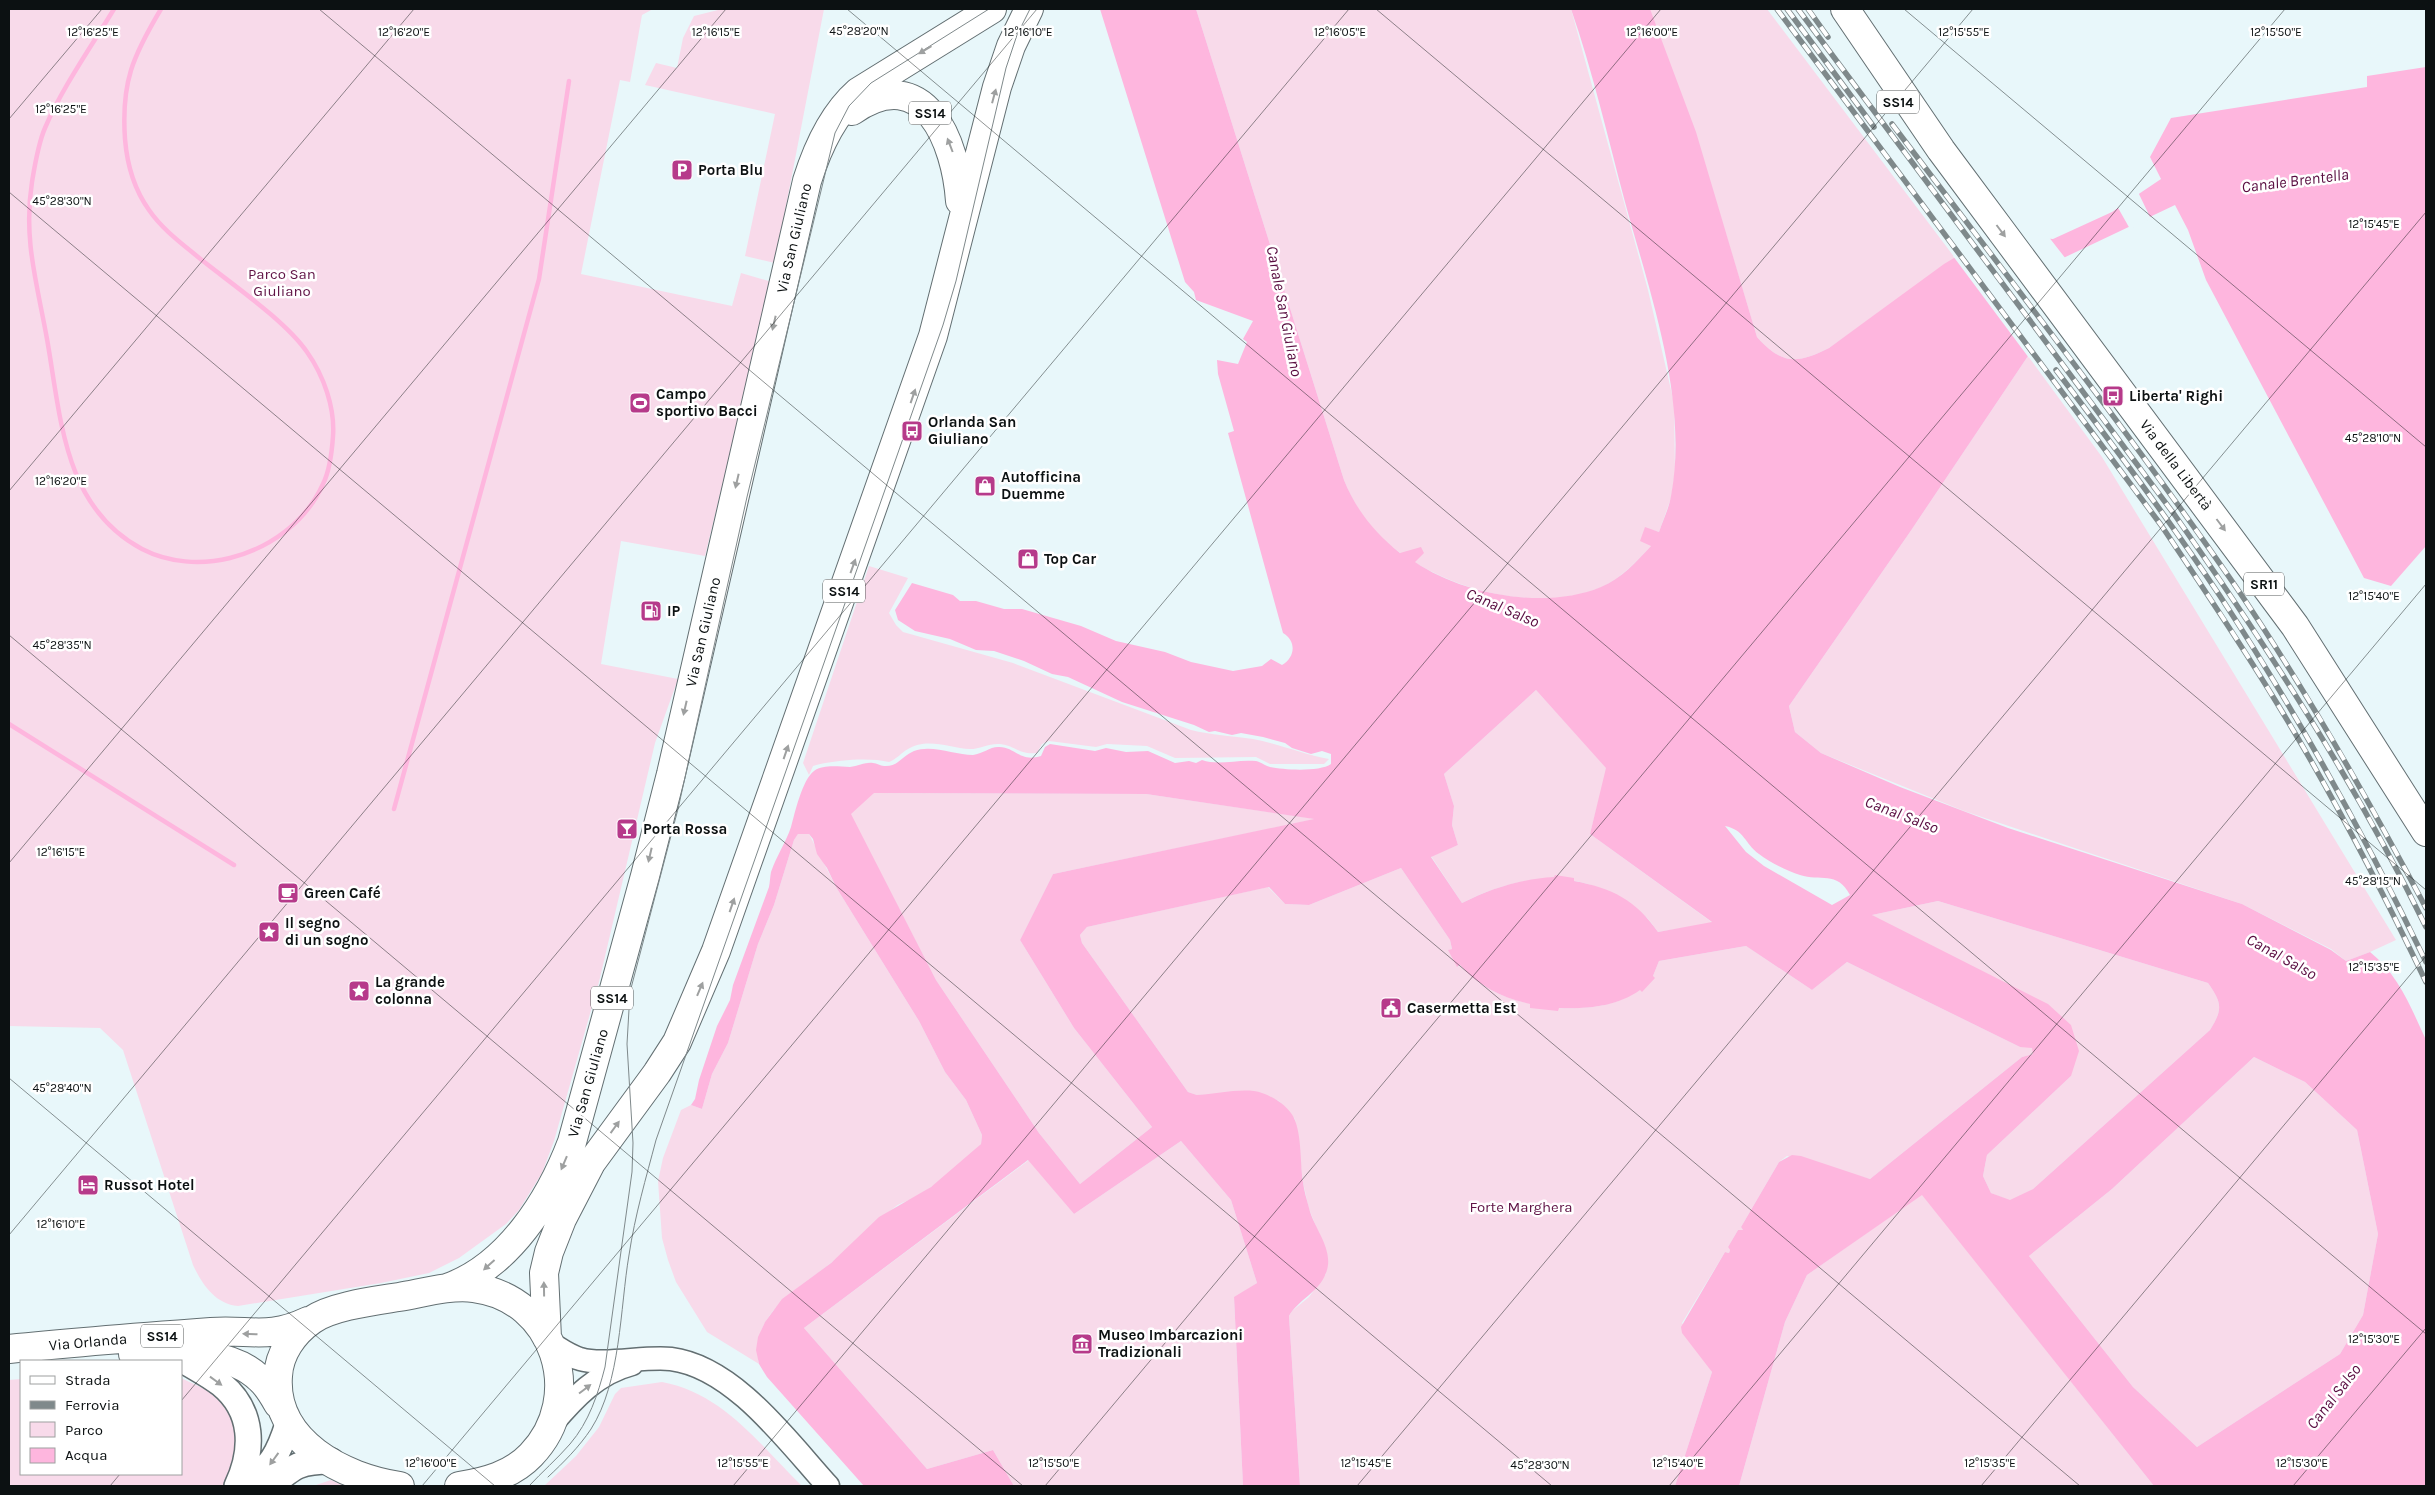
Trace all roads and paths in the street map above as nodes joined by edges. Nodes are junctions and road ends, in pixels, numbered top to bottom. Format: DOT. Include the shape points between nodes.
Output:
graph roads {
  1 [pos="992,9"];
  2 [pos="1029,9"];
  3 [pos="1828,9"];
  4 [pos="1845,9"];
  5 [pos="1866,9"];
  6 [pos="826,136"];
  7 [pos="1979,186"];
  8 [pos="960,228"];
  9 [pos="2094,340"];
  10 [pos="2426,800"];
  11 [pos="2426,832"];
  12 [pos="447,1288"];
  13 [pos="314,1318"];
  14 [pos="549,1340"];
  15 [pos="9,1349"];
  16 [pos="175,1355"];
  17 [pos="653,1359"];
  18 [pos="50,1360"];
  19 [pos="283,1414"];
  20 [pos="552,1424"];
  21 [pos="530,1456"];
  22 [pos="331,1461"];
  23 [pos="237,1486"];
  24 [pos="248,1486"];
  25 [pos="270,1486"];
  26 [pos="400,1486"];
  27 [pos="459,1486"];
  28 [pos="513,1486"];
  29 [pos="828,1486"];
  1 -- 6 [label="main road, Via San Giuliano / SS14, one-way" via="858,92 841,110"];
  8 -- 2 [label="main road, Via San Giuliano / SS14, one-way" via="1002,70"];
  3 -- 7 [label="main road, SS14" via="1896,99"];
  4 -- 7 [label="main road, Via della Libertà / SR11" via="1909,106"];
  5 -- 7 [label="main road, Via della Libertà / SR11"];
  8 -- 6 [label="main road, SS14, one-way" via="959,188 952,152 939,124 918,104 893,96 873,99 850,113"];
  6 -- 12 [label="main road, Via San Giuliano / SS14, one-way" via="807,181 670,774 572,1142 556,1180 511,1243 481,1272"];
  7 -- 9 [label="main road, Via della Libertà / SR11"];
  14 -- 8 [label="main road, Via San Giuliano / SS14, one-way" via="543,1286 548,1252 591,1163 677,1042 716,951 918,381 936,327"];
  9 -- 10 [label="main road, Via della Libertà / SR11" via="2318,629"];
  9 -- 11 [label="main road, Via della Libertà / SR11, one-way" via="2295,626"];
  12 -- 13 [label="main road, SS14" via="342,1308"];
  12 -- 14 [label="main road" via="473,1288 498,1294 523,1309"];
  13 -- 15 [label="main road, Via Orlanda / SS14, one-way" via="293,1328 271,1333 208,1332"];
  13 -- 19 [label="main road, SS14" via="300,1328 278,1368"];
  14 -- 17 [label="street" via="573,1357 587,1361"];
  14 -- 20 [label="main road" via="558,1365 560,1386"];
  16 -- 18 [label="main road, Via Orlanda / SS14" via="121,1354"];
  16 -- 19 [label="main road, Via Orlanda / SS14" via="202,1355 238,1365 260,1378"];
  16 -- 23 [label="main road, one-way" via="222,1385 239,1403 246,1418 249,1446"];
  20 -- 17 [label="street, one-way" via="586,1387 620,1368"];
  17 -- 29 [label="street" via="688,1363 721,1377 754,1406"];
  19 -- 22 [label="main road, SS14" via="299,1438"];
  19 -- 24 [label="main road, one-way" via="279,1452"];
  20 -- 21 [label="main road"];
  21 -- 27 [label="main road" via="503,1474"];
  21 -- 28 [label="street"];
  22 -- 25 [label="main road" via="303,1463"];
  22 -- 26 [label="main road, SS14" via="371,1480"];
}
